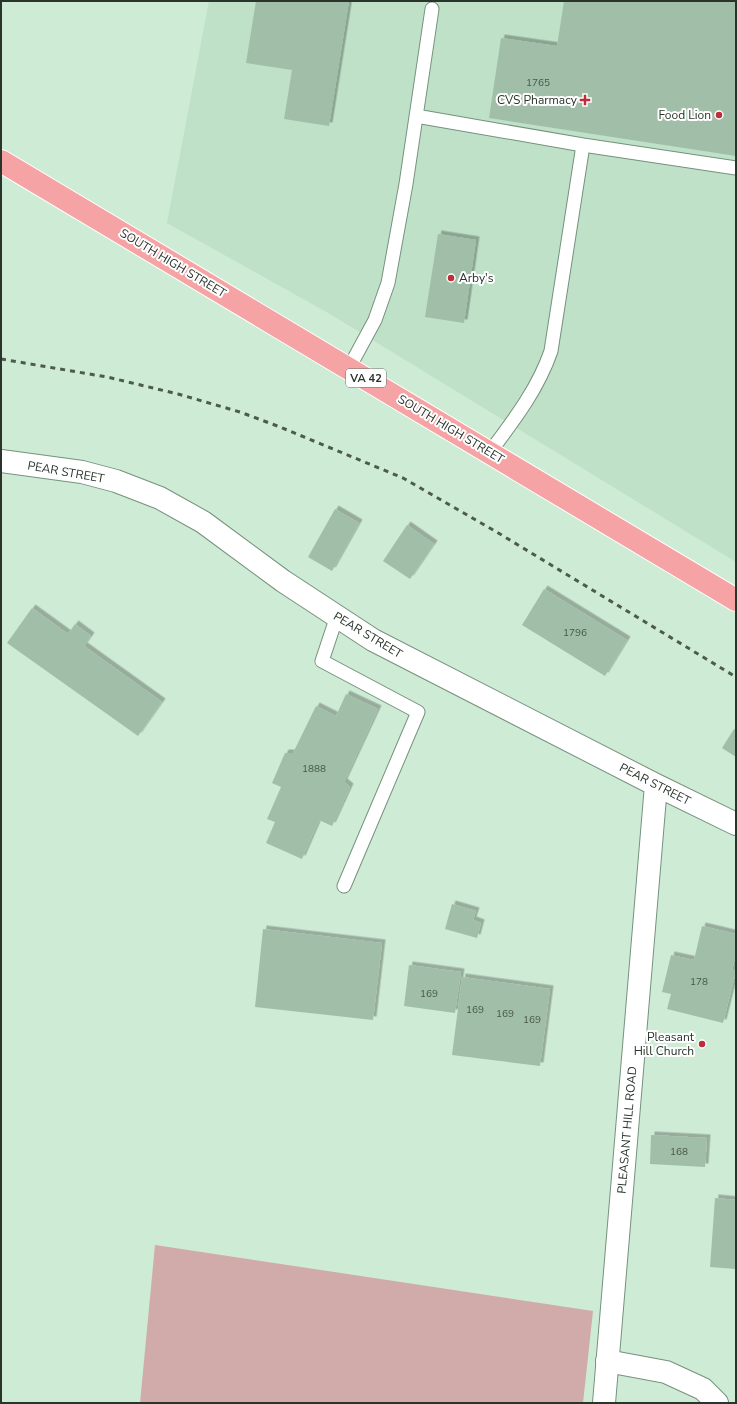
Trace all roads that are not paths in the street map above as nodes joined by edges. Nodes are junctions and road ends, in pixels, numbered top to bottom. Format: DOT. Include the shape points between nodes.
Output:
graph roads {
  1 [pos="432,9"];
  2 [pos="416,116"];
  3 [pos="583,145"];
  4 [pos="1,160"];
  5 [pos="736,168"];
  6 [pos="349,368"];
  7 [pos="490,452"];
  8 [pos="1,461"];
  9 [pos="734,594"];
  10 [pos="337,616"];
  11 [pos="656,785"];
  12 [pos="736,824"];
  13 [pos="344,886"];
  14 [pos="607,1361"];
  15 [pos="604,1403"];
  16 [pos="717,1403"];
  1 -- 2 [label="lane"];
  2 -- 3 [label="lane"];
  2 -- 6 [label="lane" via="388,283 375,320"];
  3 -- 5 [label="lane"];
  3 -- 7 [label="lane" via="551,351 538,383"];
  4 -- 6 [label="main road, SOUTH HIGH STREET / VA 42"];
  6 -- 7 [label="main road, SOUTH HIGH STREET / VA 42"];
  7 -- 9 [label="main road, SOUTH HIGH STREET / VA 42"];
  8 -- 10 [label="street, PEAR STREET" via="82,472 116,481 160,498 204,522 283,581"];
  10 -- 11 [label="street, PEAR STREET" via="373,640"];
  10 -- 13 [label="lane" via="322,661 418,712"];
  11 -- 12 [label="street, PEAR STREET"];
  11 -- 14 [label="street, PLEASANT HILL ROAD"];
  14 -- 15 [label="street, PLEASANT HILL ROAD"];
  14 -- 16 [label="street" via="666,1372 703,1389"];
}
